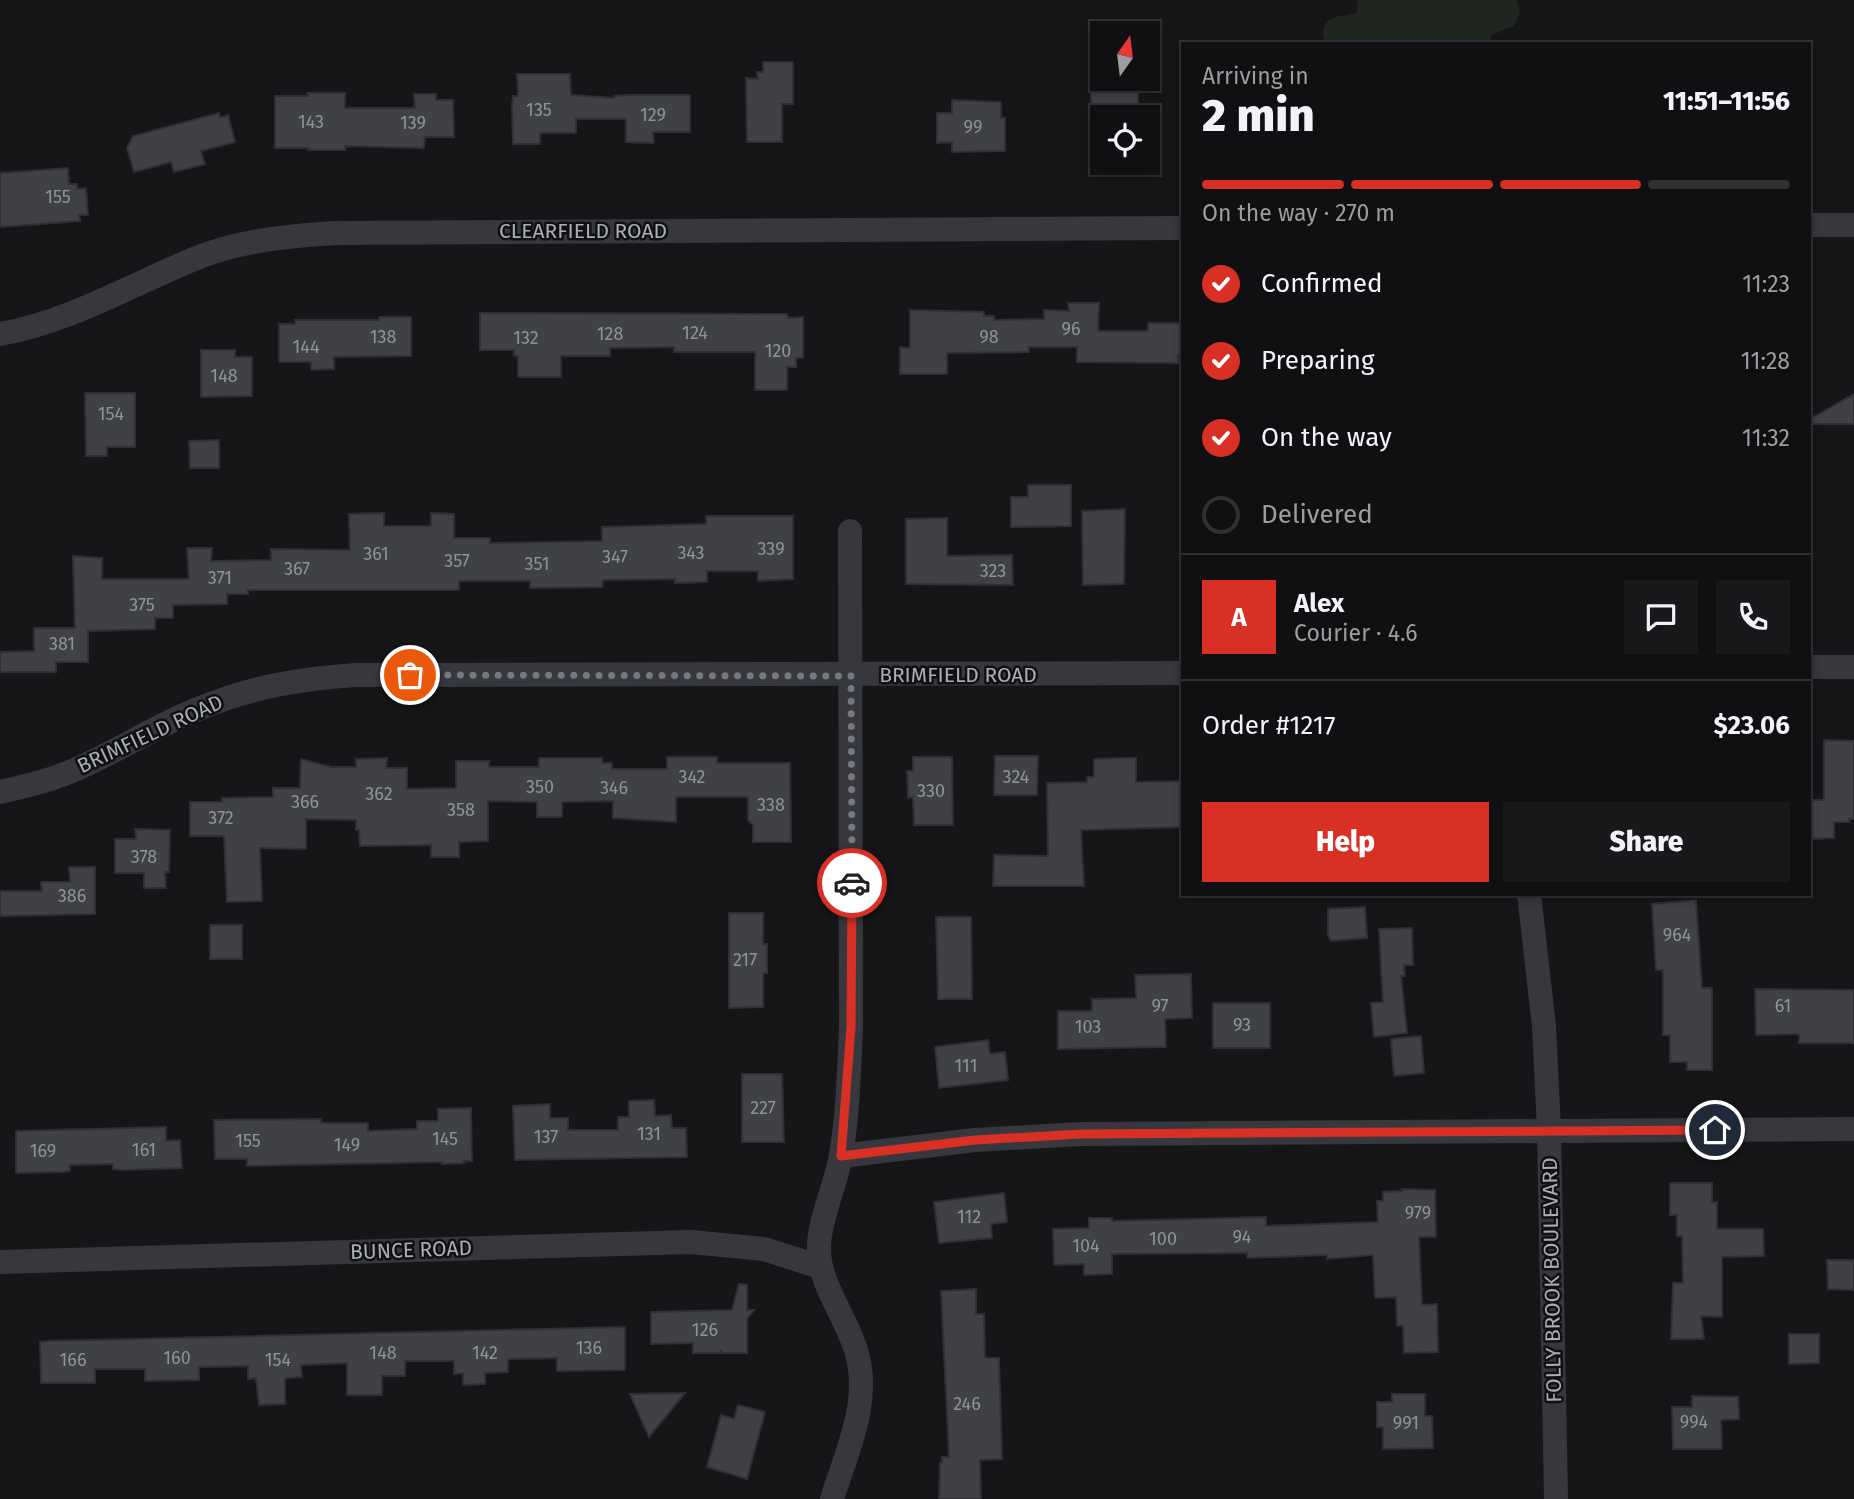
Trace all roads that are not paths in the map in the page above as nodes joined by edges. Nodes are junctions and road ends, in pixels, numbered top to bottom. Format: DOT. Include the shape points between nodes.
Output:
graph roads {
  1 [pos="1811,225"];
  2 [pos="1854,225"];
  3 [pos="1181,228"];
  4 [pos="0,334"];
  5 [pos="850,531"];
  6 [pos="1811,667"];
  7 [pos="1854,667"];
  8 [pos="1181,673"];
  9 [pos="851,676"];
  10 [pos="0,792"];
  11 [pos="1530,896"];
  12 [pos="1854,1129"];
  13 [pos="1549,1130"];
  14 [pos="841,1156"];
  15 [pos="0,1262"];
  16 [pos="820,1267"];
  17 [pos="832,1499"];
  18 [pos="1556,1499"];
  1 -- 2 [label="street"];
  3 -- 4 [label="street, CLEARFIELD ROAD" via="303,235 223,249 59,318"];
  5 -- 9 [label="street"];
  6 -- 7 [label="street"];
  8 -- 9 [label="street, BRIMFIELD ROAD"];
  9 -- 10 [label="street, BRIMFIELD ROAD" via="312,678 274,684 196,709 68,773"];
  9 -- 14 [label="street" via="851,1027"];
  11 -- 13 [label="street, FOLLY BROOK BOULEVARD"];
  12 -- 13 [label="street"];
  13 -- 14 [label="street" via="1047,1135"];
  13 -- 18 [label="street, FOLLY BROOK BOULEVARD"];
  14 -- 16 [label="street" via="819,1242"];
  15 -- 16 [label="street, BUNCE ROAD" via="691,1242 764,1250"];
  16 -- 17 [label="street" via="858,1355 861,1382 852,1441"];
}
